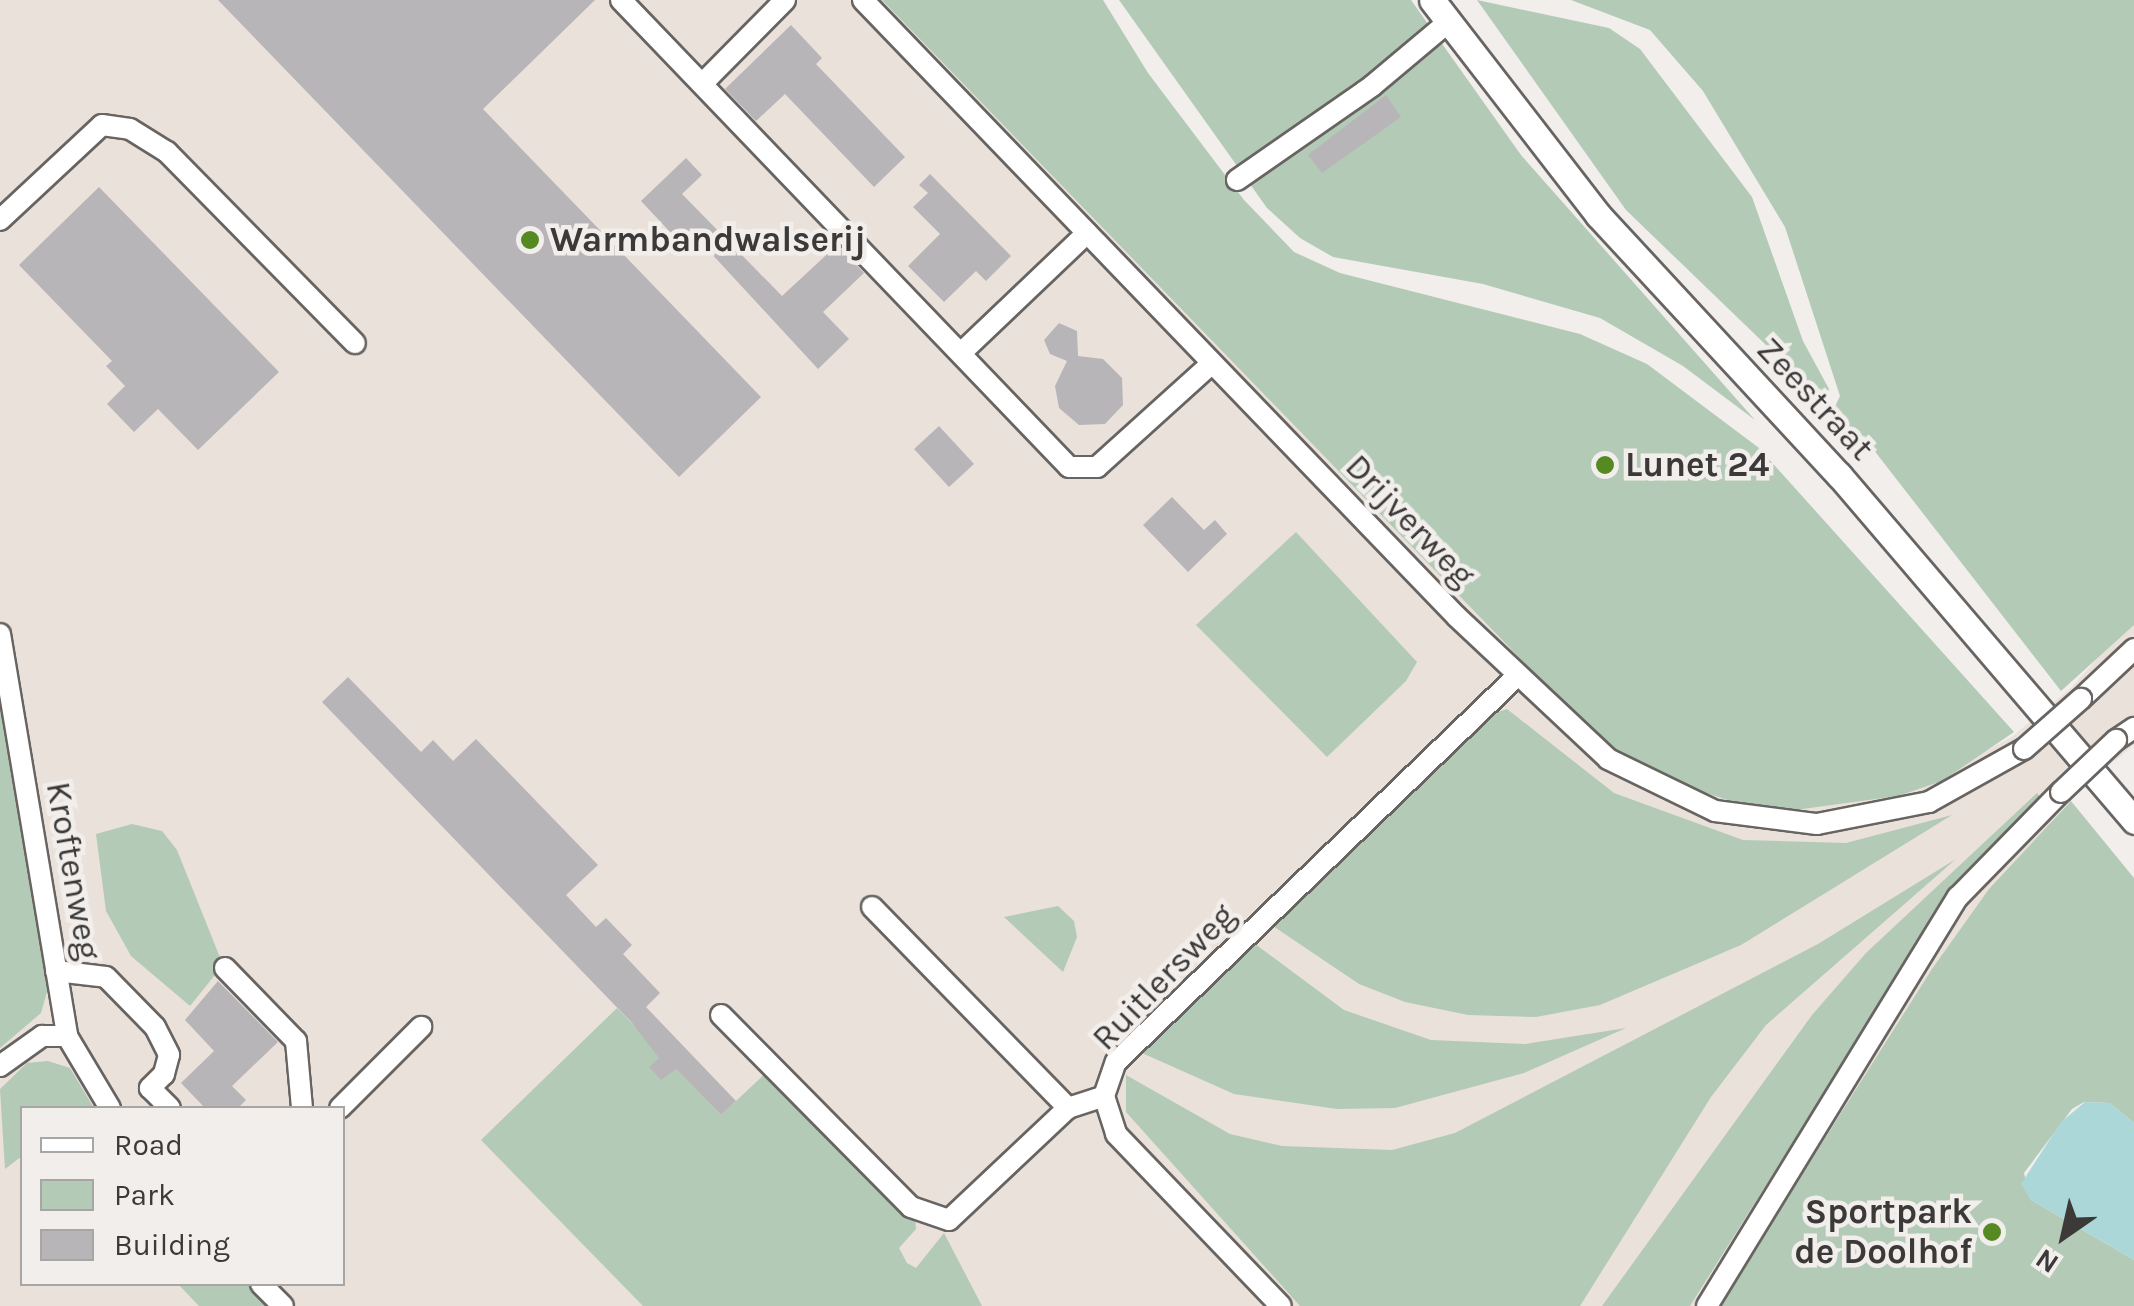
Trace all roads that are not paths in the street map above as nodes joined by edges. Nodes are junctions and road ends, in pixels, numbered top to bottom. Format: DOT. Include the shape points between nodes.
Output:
graph roads {
  1 [pos="621,0"];
  2 [pos="786,0"];
  3 [pos="863,0"];
  4 [pos="1432,0"];
  5 [pos="1447,22"];
  6 [pos="702,84"];
  7 [pos="1237,180"];
  8 [pos="0,220"];
  9 [pos="1087,233"];
  10 [pos="356,343"];
  11 [pos="962,353"];
  12 [pos="1212,364"];
  13 [pos="0,634"];
  14 [pos="2134,649"];
  15 [pos="1518,676"];
  16 [pos="2134,728"];
  17 [pos="2134,820"];
  18 [pos="872,907"];
  19 [pos="225,968"];
  20 [pos="56,971"];
  21 [pos="721,1014"];
  22 [pos="422,1028"];
  23 [pos="68,1036"];
  24 [pos="0,1066"];
  25 [pos="1104,1096"];
  26 [pos="109,1106"];
  27 [pos="168,1106"];
  28 [pos="302,1106"];
  29 [pos="342,1106"];
  30 [pos="1068,1108"];
  31 [pos="263,1286"];
  32 [pos="283,1306"];
  33 [pos="1281,1306"];
  34 [pos="1707,1306"];
  1 -- 6 [label="street"];
  2 -- 6 [label="street"];
  3 -- 9 [label="street, Drijverweg"];
  4 -- 5 [label="main road, Zeestraat"];
  5 -- 7 [label="street" via="1372,86"];
  5 -- 17 [label="main road, Zeestraat" via="1598,215 1839,476"];
  6 -- 11 [label="street"];
  8 -- 10 [label="street" via="102,125 130,130 168,152"];
  9 -- 11 [label="street"];
  9 -- 12 [label="street, Drijverweg"];
  11 -- 12 [label="street" via="1069,467 1096,467"];
  12 -- 15 [label="street, Drijverweg"];
  13 -- 20 [label="street, Kroftenweg"];
  14 -- 15 [label="street, Drijverweg, bridge" via="2024,749 1976,780 1897,812 1817,824 1751,818 1684,800 1635,776 1586,742"];
  15 -- 25 [label="street, Ruitlersweg" via="1116,1062"];
  16 -- 34 [label="street, bridge" via="1958,897"];
  18 -- 30 [label="street"];
  19 -- 28 [label="street" via="296,1041"];
  20 -- 23 [label="street, Kroftenweg"];
  20 -- 27 [label="street" via="106,977 155,1027 168,1055 164,1074 150,1088"];
  21 -- 30 [label="street, Ruitlersweg" via="929,1218 963,1212"];
  22 -- 29 [label="street"];
  23 -- 24 [label="street" via="42,1036"];
  23 -- 26 [label="street, Kroftenweg"];
  25 -- 30 [label="street, Ruitlersweg"];
  25 -- 33 [label="street" via="1116,1134"];
  31 -- 32 [label="street"];
}
